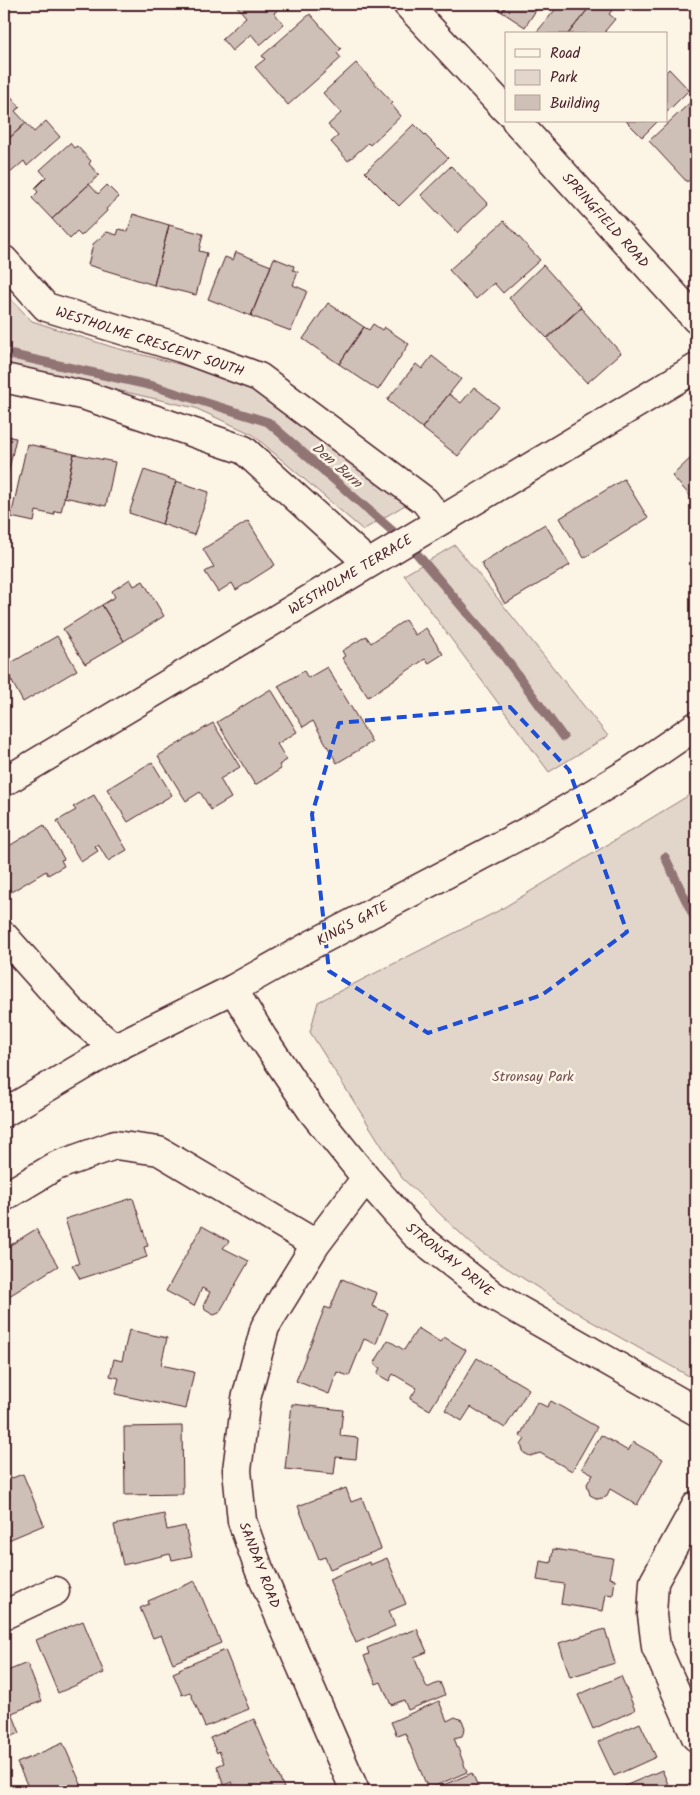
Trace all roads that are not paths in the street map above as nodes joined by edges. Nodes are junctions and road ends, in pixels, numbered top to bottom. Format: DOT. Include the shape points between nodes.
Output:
graph roads {
  1 [pos="407,4"];
  2 [pos="505,109"];
  3 [pos="517,122"];
  4 [pos="4,260"];
  5 [pos="696,319"];
  6 [pos="696,368"];
  7 [pos="4,378"];
  8 [pos="435,524"];
  9 [pos="374,560"];
  10 [pos="696,726"];
  11 [pos="4,782"];
  12 [pos="4,936"];
  13 [pos="233,989"];
  14 [pos="114,1048"];
  15 [pos="4,1113"];
  16 [pos="366,1178"];
  17 [pos="4,1197"];
  18 [pos="316,1244"];
  19 [pos="696,1411"];
  20 [pos="696,1506"];
  21 [pos="55,1591"];
  22 [pos="4,1615"];
  23 [pos="696,1738"];
  24 [pos="355,1791"];
  1 -- 2 [label="street"];
  3 -- 5 [label="street, SPRINGFIELD ROAD"];
  4 -- 8 [label="street, WESTHOLME CRESCENT SOUTH" via="46,307 181,348 259,377 425,501"];
  6 -- 8 [label="street, WESTHOLME TERRACE"];
  7 -- 9 [label="street" via="86,396 244,450"];
  8 -- 9 [label="street, WESTHOLME TERRACE"];
  9 -- 11 [label="street, WESTHOLME TERRACE"];
  10 -- 13 [label="street, KING'S GATE" via="629,772 545,822"];
  12 -- 14 [label="street" via="70,1010"];
  13 -- 14 [label="street, KING'S GATE"];
  13 -- 16 [label="street, STRONSAY DRIVE" via="312,1111"];
  14 -- 15 [label="street, KING'S GATE"];
  16 -- 18 [label="street, SANDAY ROAD"];
  16 -- 19 [label="street, STRONSAY DRIVE" via="415,1234 494,1296"];
  17 -- 18 [label="street" via="56,1166 115,1145 159,1151"];
  18 -- 24 [label="street, SANDAY ROAD" via="265,1327 246,1398 238,1470 242,1521"];
  20 -- 23 [label="street" via="654,1582 652,1615 656,1647"];
  21 -- 22 [label="street"];
}
